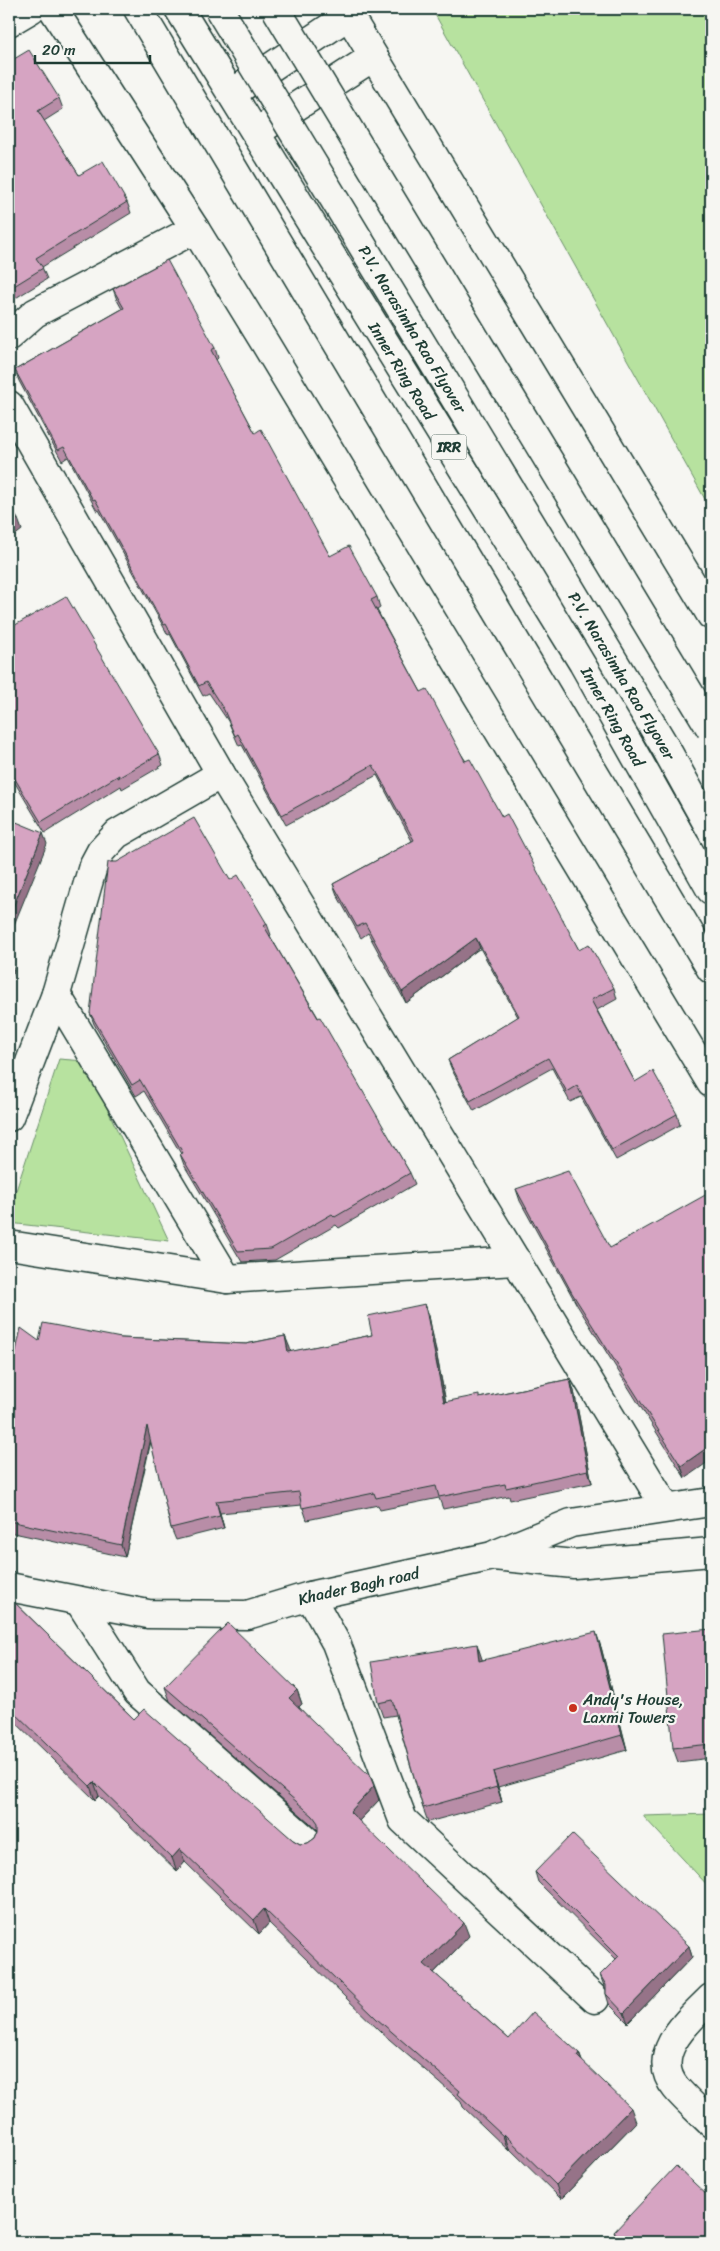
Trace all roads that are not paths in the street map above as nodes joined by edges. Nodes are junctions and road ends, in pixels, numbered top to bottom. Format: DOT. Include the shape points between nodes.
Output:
graph roads {
  1 [pos="31,9"];
  2 [pos="52,9"];
  3 [pos="138,9"];
  4 [pos="179,9"];
  5 [pos="219,9"];
  6 [pos="276,9"];
  7 [pos="347,12"];
  8 [pos="9,22"];
  9 [pos="373,57"];
  10 [pos="231,94"];
  11 [pos="255,133"];
  12 [pos="194,229"];
  13 [pos="9,336"];
  14 [pos="9,405"];
  15 [pos="711,615"];
  16 [pos="711,729"];
  17 [pos="221,774"];
  18 [pos="711,830"];
  19 [pos="711,890"];
  20 [pos="711,969"];
  21 [pos="56,994"];
  22 [pos="711,1082"];
  23 [pos="9,1117"];
  24 [pos="9,1244"];
  25 [pos="517,1261"];
  26 [pos="228,1280"];
  27 [pos="711,1502"];
  28 [pos="666,1508"];
  29 [pos="711,1552"];
  30 [pos="492,1556"];
  31 [pos="9,1587"];
  32 [pos="310,1596"];
  33 [pos="79,1601"];
  34 [pos="308,1842"];
  35 [pos="711,1998"];
  36 [pos="595,1999"];
  37 [pos="711,2123"];
  1 -- 8 [label="main road"];
  2 -- 12 [label="main road"];
  3 -- 20 [label="main road"];
  4 -- 10 [label="main road, Inner Ring Road / IRR"];
  5 -- 18 [label="main road, P.V. Narasimha Rao Flyover, bridge" via="664,745"];
  6 -- 16 [label="main road, bridge"];
  7 -- 9 [label="main road"];
  7 -- 10 [label="main road"];
  9 -- 11 [label="main road"];
  9 -- 15 [label="main road"];
  10 -- 11 [label="main road, Inner Ring Road / IRR"];
  11 -- 19 [label="main road, Inner Ring Road / IRR" via="583,663"];
  12 -- 13 [label="main road" via="35,313"];
  12 -- 22 [label="main road"];
  14 -- 17 [label="main road"];
  17 -- 21 [label="main road" via="117,834 101,851 93,866"];
  17 -- 25 [label="main road"];
  21 -- 23 [label="main road"];
  21 -- 26 [label="main road"];
  24 -- 26 [label="main road"];
  25 -- 26 [label="main road"];
  25 -- 28 [label="main road"];
  27 -- 28 [label="main road"];
  28 -- 30 [label="main road" via="571,1523"];
  29 -- 30 [label="main road, Khader Bagh road" via="574,1564"];
  30 -- 32 [label="main road, Khader Bagh road"];
  31 -- 33 [label="main road, Khader Bagh road"];
  32 -- 33 [label="main road, Khader Bagh road" via="247,1615 148,1614"];
  32 -- 36 [label="main road" via="336,1643 403,1820"];
  33 -- 34 [label="main road" via="137,1692"];
  35 -- 37 [label="main road" via="680,2028 670,2045 667,2062 675,2087"];
}
